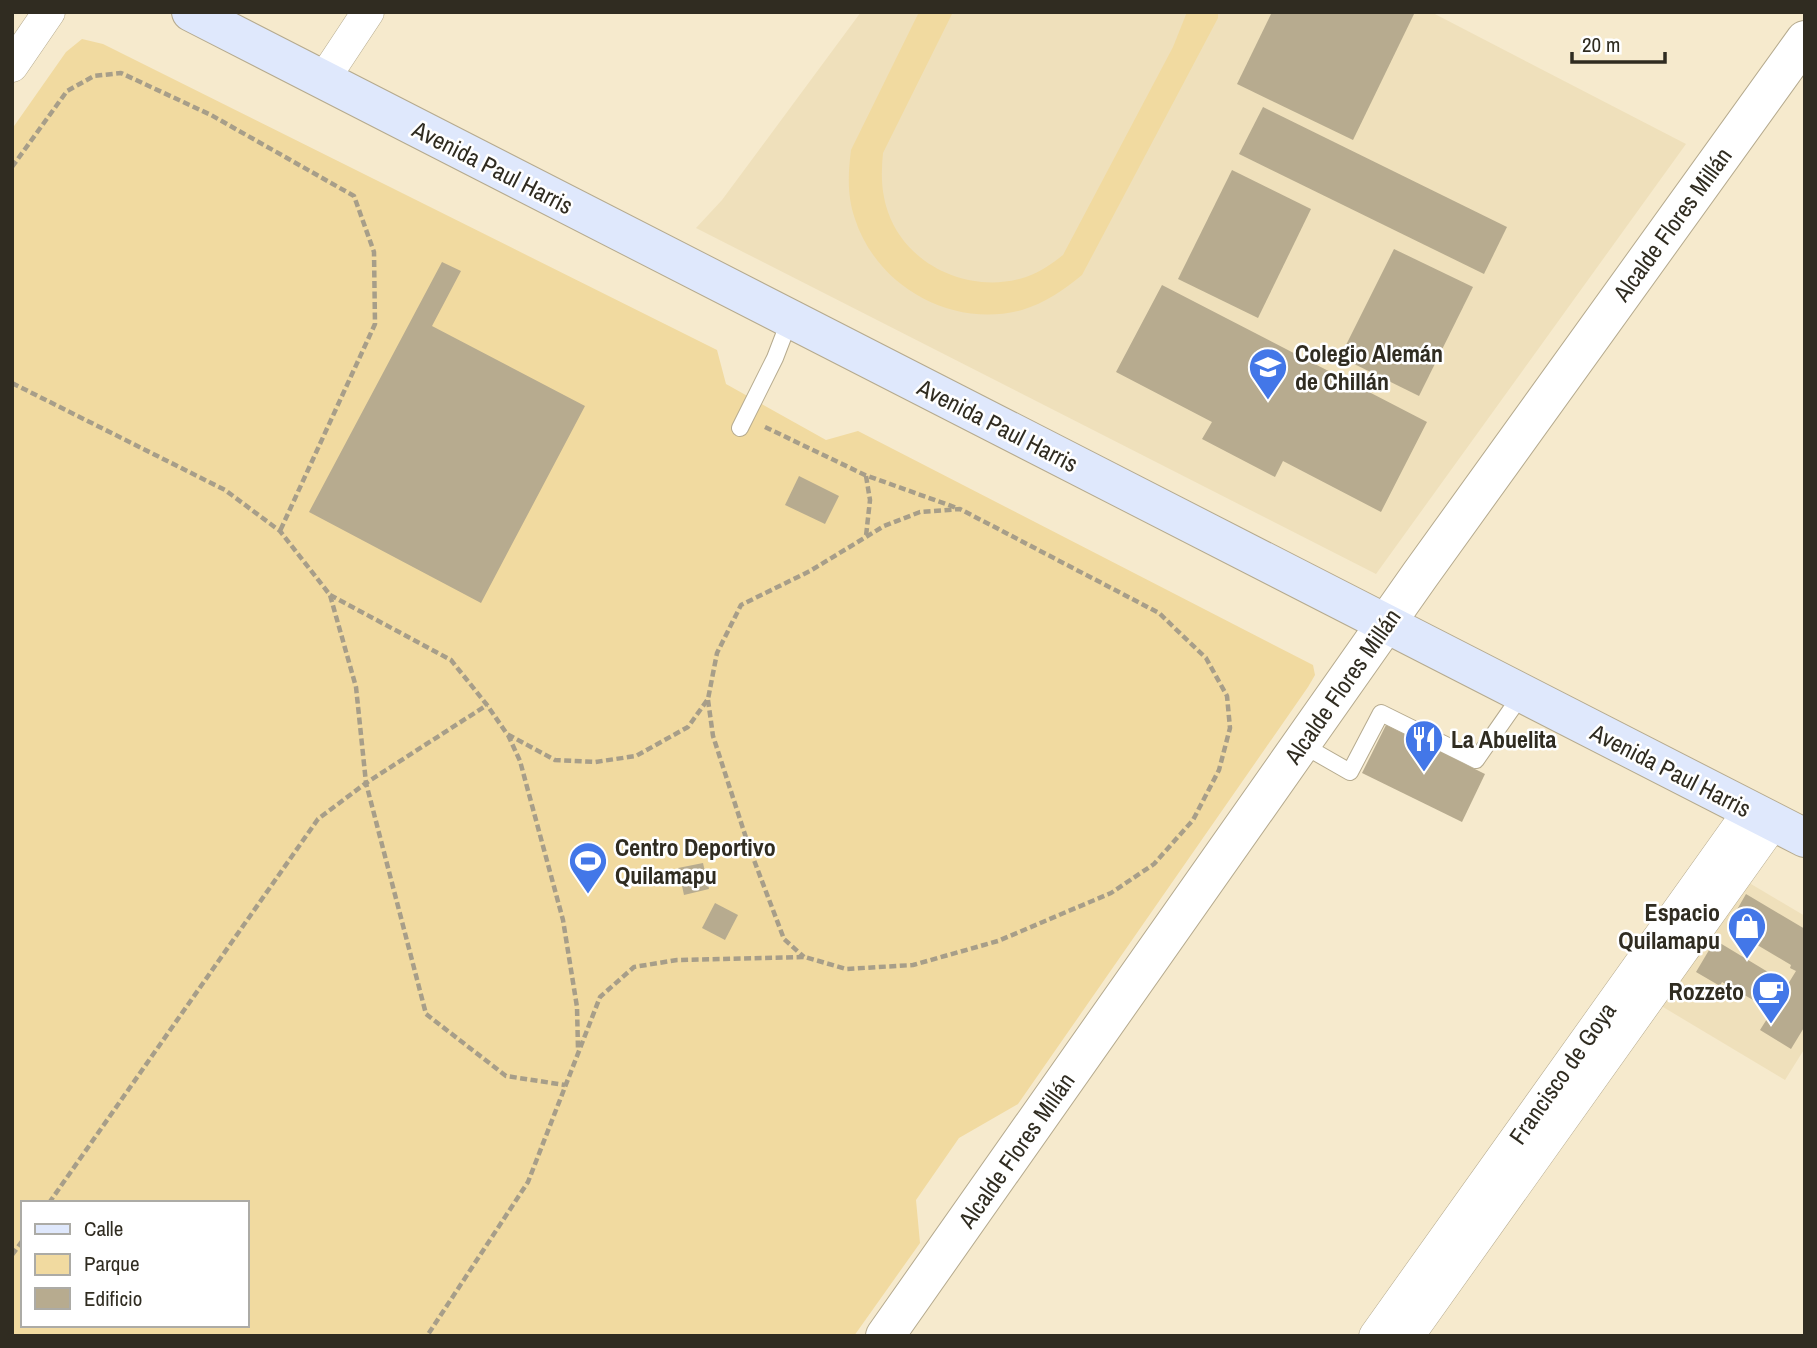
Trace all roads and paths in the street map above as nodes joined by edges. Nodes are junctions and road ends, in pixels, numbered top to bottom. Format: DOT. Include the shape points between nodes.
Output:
graph roads {
  1 [pos="49,12"];
  2 [pos="191,12"];
  3 [pos="368,12"];
  4 [pos="1805,40"];
  5 [pos="12,66"];
  6 [pos="323,80"];
  7 [pos="12,167"];
  8 [pos="790,319"];
  9 [pos="12,383"];
  10 [pos="743,422"];
  11 [pos="865,475"];
  12 [pos="960,509"];
  13 [pos="280,531"];
  14 [pos="866,536"];
  15 [pos="330,595"];
  16 [pos="1386,624"];
  17 [pos="1522,694"];
  18 [pos="708,699"];
  19 [pos="487,705"];
  20 [pos="507,734"];
  21 [pos="1301,744"];
  22 [pos="366,783"];
  23 [pos="1776,823"];
  24 [pos="805,957"];
  25 [pos="578,1052"];
  26 [pos="565,1085"];
  27 [pos="50,1201"];
  28 [pos="426,1336"];
  29 [pos="886,1336"];
  30 [pos="1375,1336"];
  31 [pos="1408,1336"];
  1 -- 5 [label="street"];
  2 -- 6 [label="main road, Avenida Paul Harris"];
  3 -- 6 [label="street"];
  4 -- 16 [label="street, Alcalde Flores Millán"];
  6 -- 8 [label="main road, Avenida Paul Harris"];
  7 -- 13 [label="path" via="67,91 94,76 121,72 211,114 354,196 374,252 375,324"];
  8 -- 10 [label="lane"];
  8 -- 16 [label="main road, Avenida Paul Harris"];
  9 -- 13 [label="path" via="225,490"];
  10 -- 11 [label="path"];
  11 -- 12 [label="path"];
  11 -- 14 [label="path" via="870,500"];
  12 -- 14 [label="path" via="920,512"];
  12 -- 24 [label="path" via="1159,613 1206,658 1227,696 1230,728 1219,770 1193,820 1154,864 1111,893 998,942 913,965 846,969"];
  13 -- 15 [label="path"];
  14 -- 18 [label="path" via="810,571 741,605 717,653"];
  15 -- 19 [label="path" via="451,660"];
  15 -- 22 [label="path" via="356,687"];
  16 -- 17 [label="main road, Avenida Paul Harris"];
  16 -- 21 [label="street, Alcalde Flores Millán"];
  17 -- 21 [label="lane" via="1476,760 1381,713 1350,772"];
  17 -- 23 [label="main road, Avenida Paul Harris"];
  18 -- 20 [label="path" via="688,727 636,755 595,762 555,760"];
  18 -- 24 [label="path" via="713,736 748,847 784,939"];
  19 -- 20 [label="path"];
  19 -- 22 [label="path"];
  20 -- 25 [label="path" via="520,761 563,920 577,1007"];
  21 -- 29 [label="street, Alcalde Flores Millán"];
  22 -- 26 [label="path" via="426,1014 506,1076"];
  22 -- 27 [label="path" via="318,818"];
  23 -- 30 [label="street, Francisco de Goya"];
  23 -- 31 [label="street, Francisco de Goya"];
  24 -- 25 [label="path" via="677,960 634,967 600,997"];
  25 -- 26 [label="path"];
  26 -- 28 [label="path" via="528,1182"];
}
